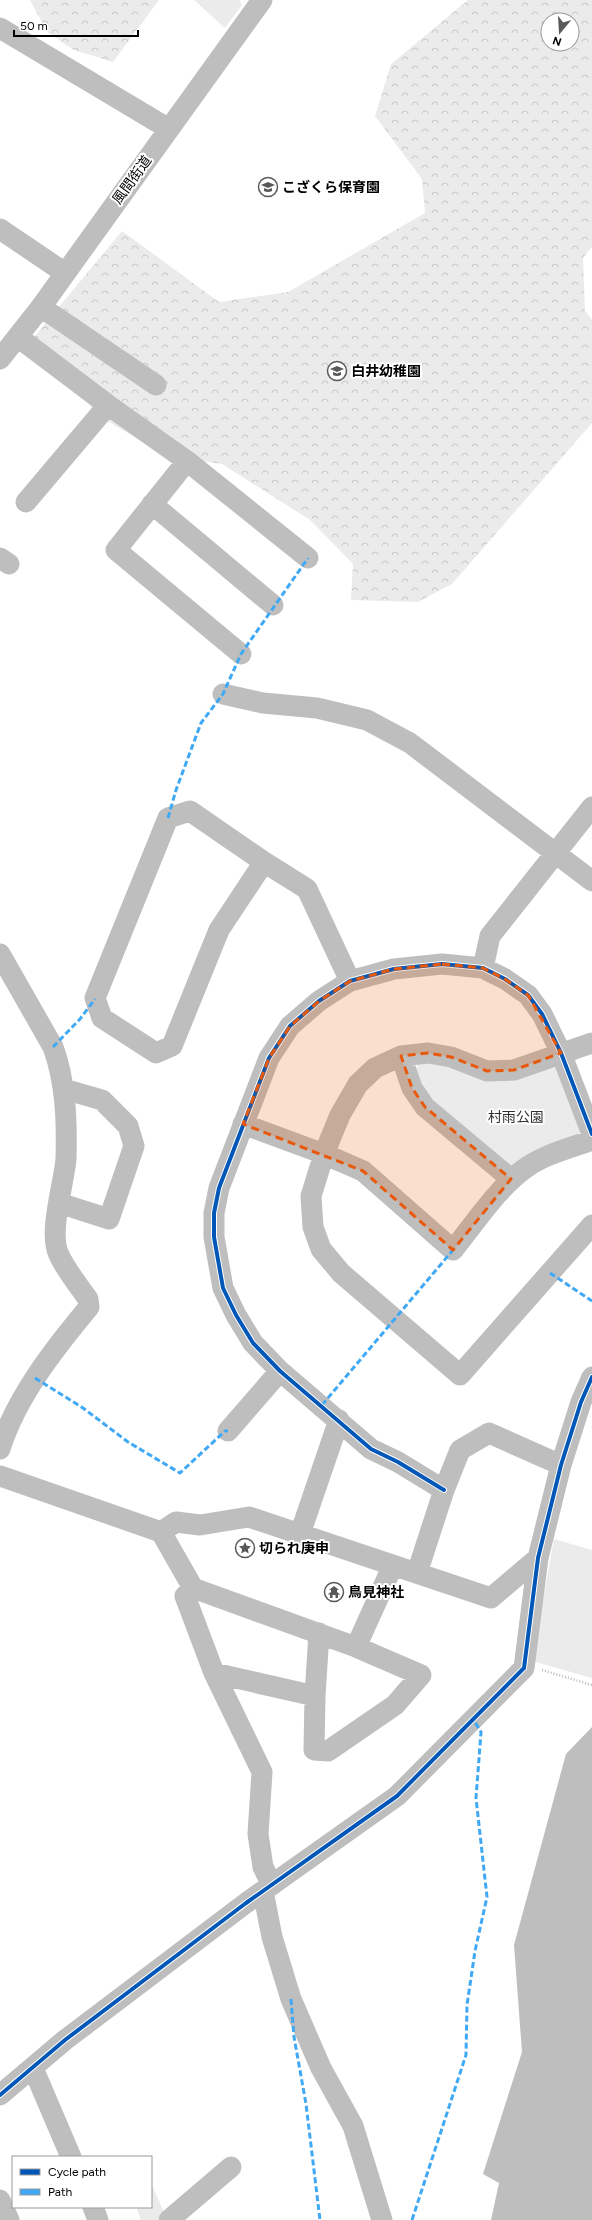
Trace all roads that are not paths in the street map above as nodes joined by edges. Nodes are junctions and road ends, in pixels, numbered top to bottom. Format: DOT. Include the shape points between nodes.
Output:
graph roads {
  1 [pos="258,1"];
  2 [pos="0,28"];
  3 [pos="169,129"];
  4 [pos="0,229"];
  5 [pos="65,273"];
  6 [pos="41,306"];
  7 [pos="18,337"];
  8 [pos="0,359"];
  9 [pos="156,385"];
  10 [pos="108,405"];
  11 [pos="187,461"];
  12 [pos="26,502"];
  13 [pos="152,504"];
  14 [pos="308,558"];
  15 [pos="274,605"];
  16 [pos="241,654"];
  17 [pos="223,694"];
  18 [pos="592,807"];
  19 [pos="556,852"];
  20 [pos="264,862"];
  21 [pos="592,881"];
  22 [pos="0,954"];
  23 [pos="482,968"];
  24 [pos="350,981"];
  25 [pos="592,1043"];
  26 [pos="562,1053"];
  27 [pos="401,1056"];
  28 [pos="64,1089"];
  29 [pos="243,1124"];
  30 [pos="592,1134"];
  31 [pos="592,1140"];
  32 [pos="324,1154"];
  33 [pos="511,1179"];
  34 [pos="59,1203"];
  35 [pos="592,1225"];
  36 [pos="280,1371"];
  37 [pos="592,1377"];
  38 [pos="339,1420"];
  39 [pos="228,1431"];
  40 [pos="0,1449"];
  41 [pos="561,1465"];
  42 [pos="0,1476"];
  43 [pos="444,1490"];
  44 [pos="161,1532"];
  45 [pos="300,1534"];
  46 [pos="538,1558"];
  47 [pos="393,1565"];
  48 [pos="417,1573"];
  49 [pos="193,1588"];
  50 [pos="319,1633"];
  51 [pos="356,1647"];
  52 [pos="214,1673"];
  53 [pos="314,1696"];
  54 [pos="268,1888"];
  55 [pos="33,2068"];
  56 [pos="0,2095"];
  57 [pos="71,2156"];
  58 [pos="231,2167"];
  59 [pos="0,2200"];
  60 [pos="93,2208"];
  61 [pos="9,2220"];
  62 [pos="98,2220"];
  63 [pos="169,2220"];
  64 [pos="382,2220"];
  1 -- 3 [label="street, 風間街道"];
  2 -- 3 [label="street"];
  3 -- 5 [label="street, 風間街道"];
  4 -- 5 [label="street"];
  5 -- 6 [label="street, 風間街道"];
  6 -- 7 [label="street, 風間街道"];
  6 -- 9 [label="street"];
  7 -- 8 [label="street, 風間街道"];
  7 -- 10 [label="street"];
  10 -- 11 [label="street"];
  10 -- 12 [label="street"];
  11 -- 13 [label="street"];
  11 -- 14 [label="street"];
  13 -- 15 [label="street"];
  13 -- 16 [label="street" via="116,550"];
  17 -- 19 [label="street" via="263,702 317,708 367,720 410,743"];
  18 -- 19 [label="street"];
  19 -- 21 [label="street"];
  19 -- 23 [label="street" via="490,936"];
  20 -- 20 [label="street" via="219,930 172,1046 156,1053 102,1018 95,998 168,818 190,811"];
  20 -- 24 [label="street" via="307,889"];
  22 -- 28 [label="street" via="53,1047"];
  23 -- 24 [label="street" via="442,964 394,969"];
  23 -- 26 [label="street" via="505,979 528,995 542,1014"];
  24 -- 29 [label="street" via="319,1001 290,1026 269,1058"];
  25 -- 26 [label="street"];
  26 -- 27 [label="street" via="514,1070 487,1070 451,1057 428,1053"];
  26 -- 30 [label="street"];
  27 -- 32 [label="street" via="375,1068 358,1084 340,1116"];
  27 -- 33 [label="street" via="412,1088 425,1107"];
  28 -- 34 [label="street" via="66,1159"];
  28 -- 34 [label="street" via="102,1100 128,1126 134,1146 109,1219"];
  29 -- 32 [label="street"];
  29 -- 36 [label="street" via="219,1188 214,1213 218,1265 223,1288 236,1315 253,1343"];
  31 -- 33 [label="street" via="541,1159"];
  32 -- 33 [label="street" via="362,1171 453,1250"];
  32 -- 35 [label="street" via="311,1196 313,1227 321,1249 341,1273 460,1374"];
  34 -- 40 [label="street" via="55,1236 58,1255 88,1298 89,1307 35,1378"];
  36 -- 38 [label="street"];
  36 -- 39 [label="street"];
  37 -- 41 [label="street" via="581,1402"];
  38 -- 43 [label="street" via="371,1449"];
  38 -- 45 [label="street"];
  41 -- 43 [label="street" via="489,1433 460,1450"];
  41 -- 46 [label="street"];
  42 -- 44 [label="street"];
  43 -- 48 [label="street"];
  44 -- 45 [label="street" via="176,1522 200,1525 249,1517"];
  44 -- 49 [label="street"];
  45 -- 47 [label="street"];
  46 -- 48 [label="street" via="491,1598"];
  46 -- 54 [label="street" via="524,1668 397,1796"];
  47 -- 48 [label="street"];
  47 -- 51 [label="street"];
  49 -- 50 [label="street"];
  49 -- 52 [label="street" via="185,1596"];
  50 -- 51 [label="street"];
  50 -- 53 [label="street"];
  51 -- 53 [label="street" via="421,1675 396,1704 328,1751 314,1750"];
  52 -- 53 [label="street"];
  52 -- 54 [label="street" via="262,1772 258,1834"];
  54 -- 55 [label="street" via="65,2040"];
  54 -- 64 [label="street" via="272,1937 291,1999 321,2068 353,2126"];
  55 -- 56 [label="street"];
  55 -- 57 [label="street"];
  58 -- 63 [label="street"];
  59 -- 61 [label="street"];
  60 -- 62 [label="street"];
}
